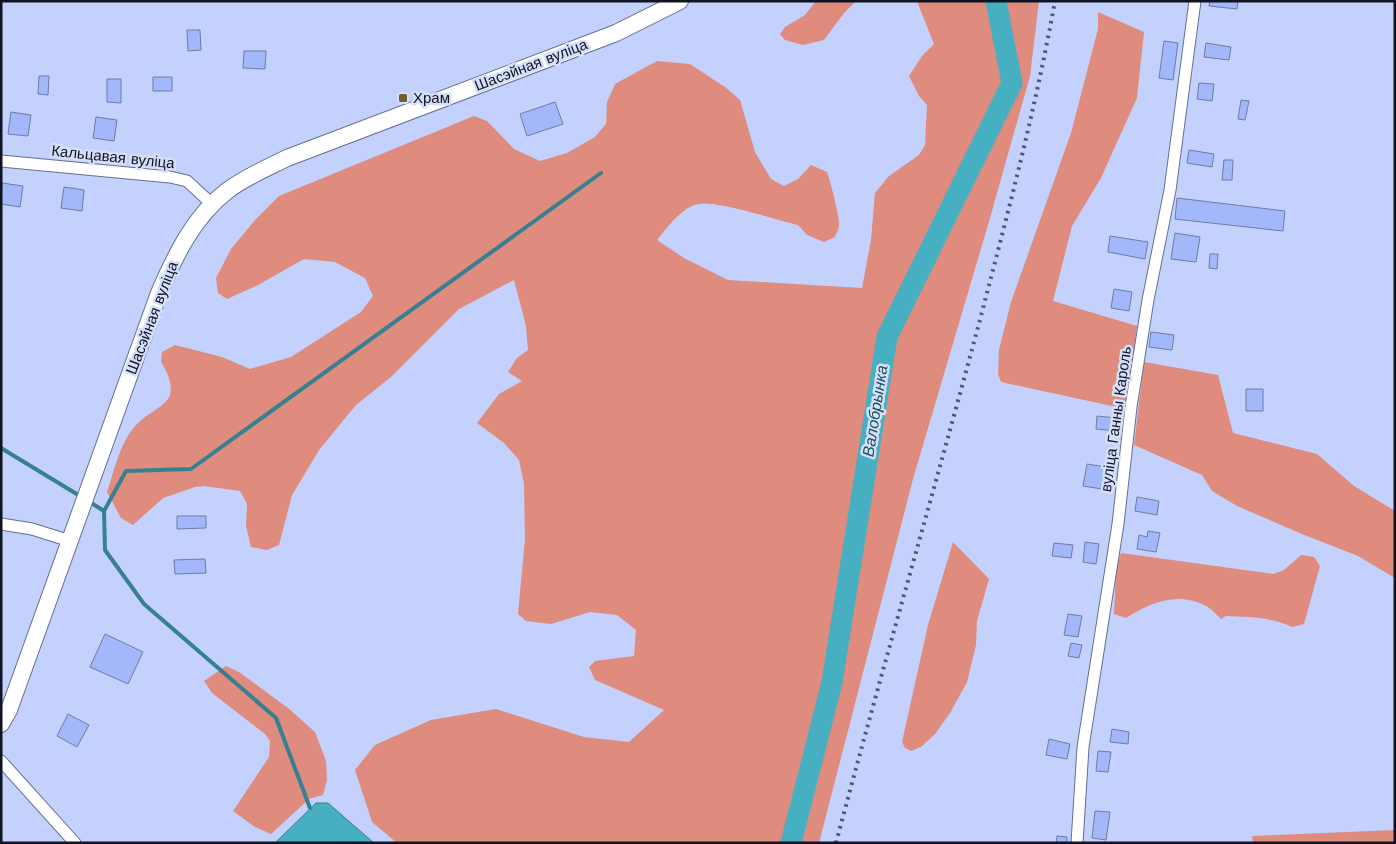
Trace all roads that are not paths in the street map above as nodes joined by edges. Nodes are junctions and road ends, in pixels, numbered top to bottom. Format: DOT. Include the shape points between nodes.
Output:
graph roads {
  1 [pos="680,1"];
  2 [pos="1196,1"];
  3 [pos="1,161"];
  4 [pos="213,205"];
  5 [pos="1,524"];
  6 [pos="71,538"];
  7 [pos="1,724"];
  8 [pos="1,761"];
  9 [pos="75,843"];
  10 [pos="1077,843"];
  1 -- 4 [label="main road, Шасэйная вуліца" via="616,33 287,158 246,178"];
  2 -- 10 [label="street, вуліца Ганны Кароль" via="1170,190 1131,407 1118,524 1083,747"];
  3 -- 4 [label="street, Кальцавая вуліца" via="170,176 187,181"];
  4 -- 6 [label="main road, Шасэйная вуліца" via="192,228 159,292"];
  5 -- 6 [label="street"];
  6 -- 7 [label="main road, Шасэйная вуліца" via="9,710"];
  8 -- 9 [label="street"];
}
